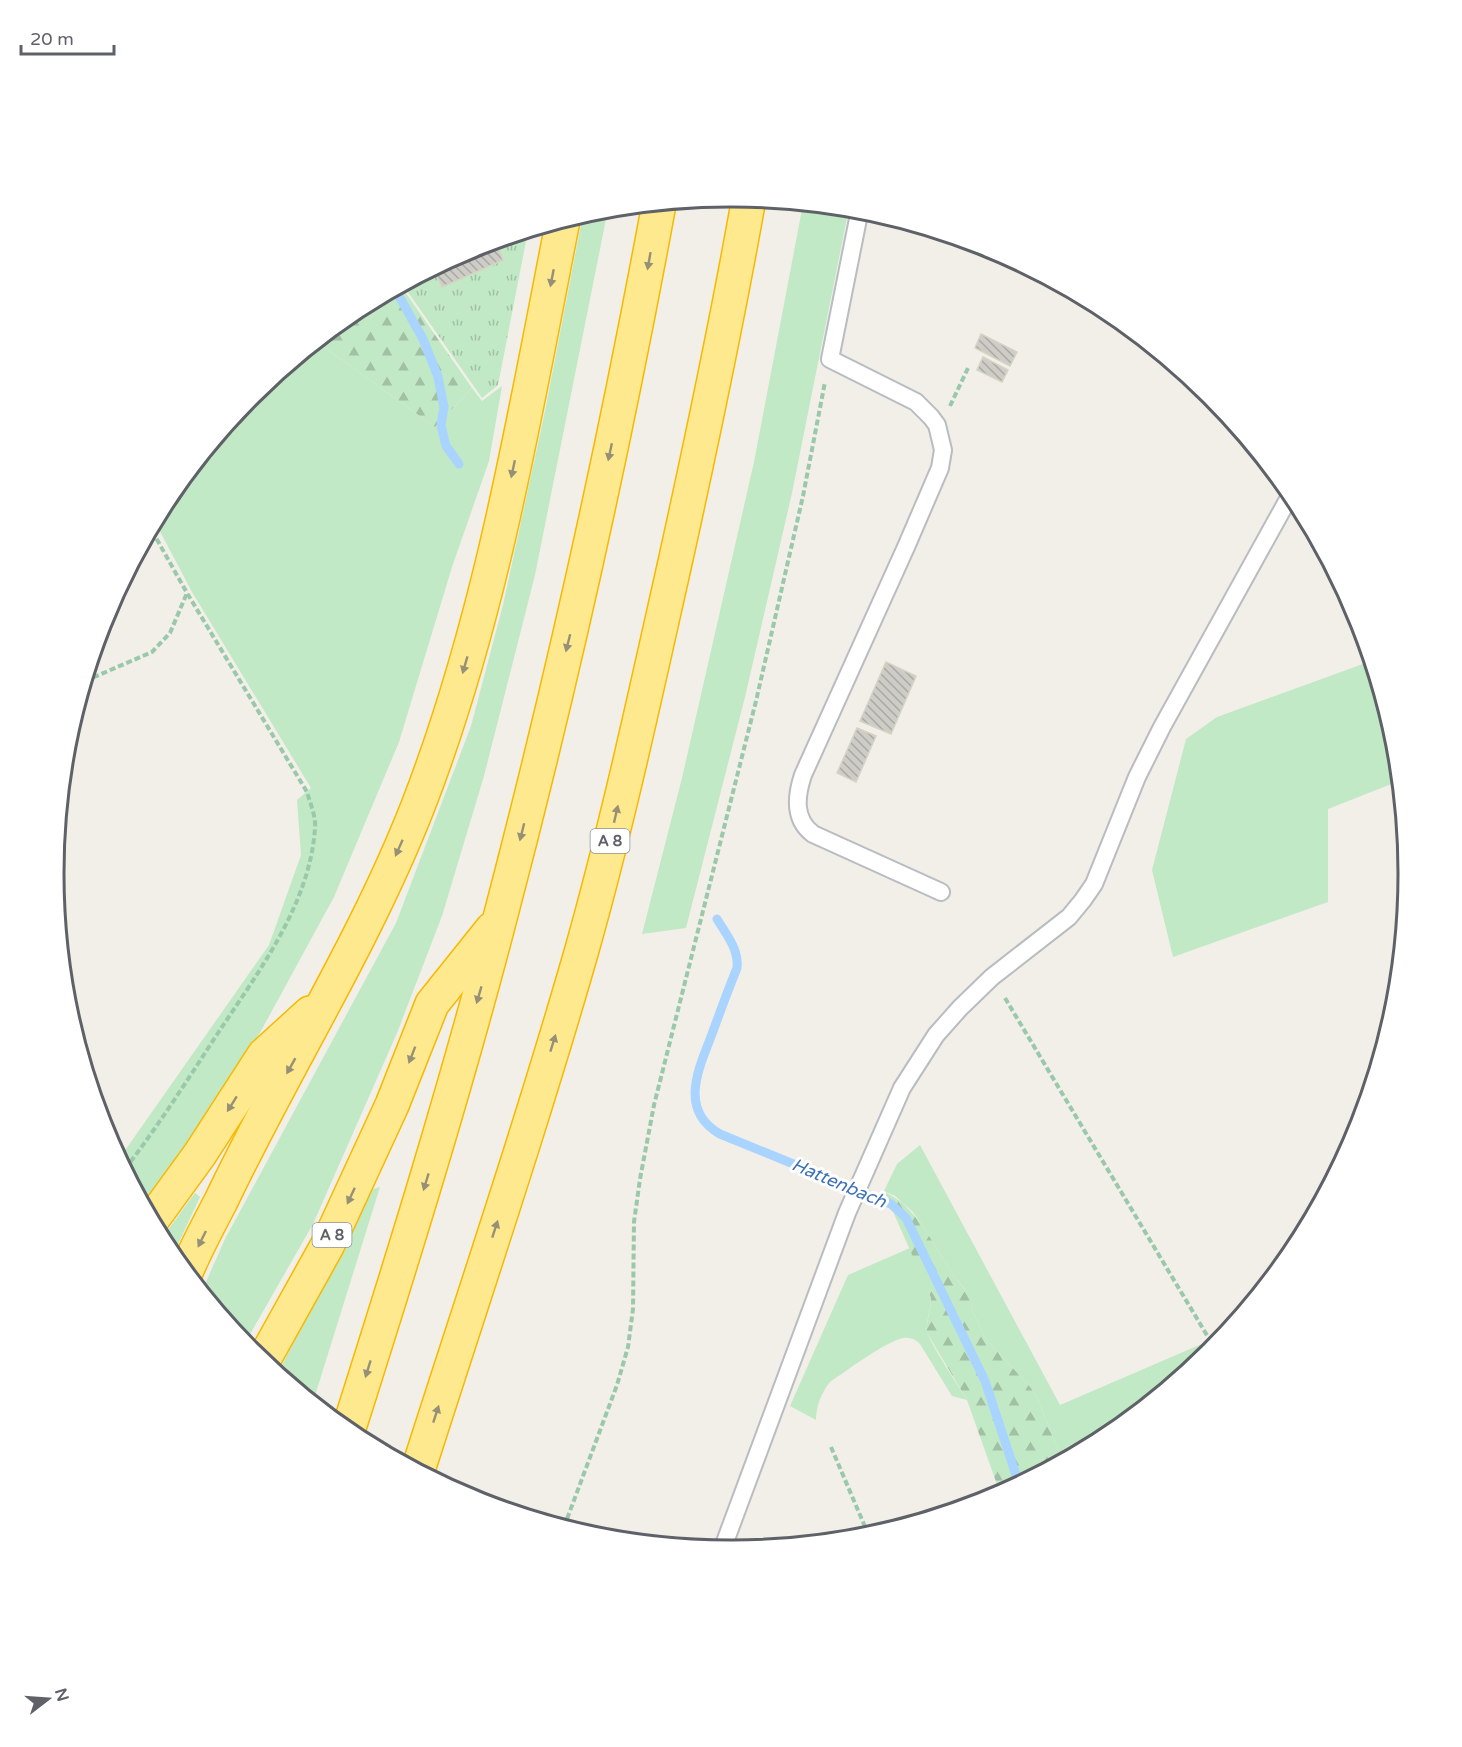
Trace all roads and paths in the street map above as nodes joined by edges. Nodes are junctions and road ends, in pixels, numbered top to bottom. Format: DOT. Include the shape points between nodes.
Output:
graph roads {
  1 [pos="747,207"];
  2 [pos="658,211"];
  3 [pos="858,219"];
  4 [pos="561,229"];
  5 [pos="830,359"];
  6 [pos="969,366"];
  7 [pos="964,376"];
  8 [pos="1286,504"];
  9 [pos="155,538"];
  10 [pos="187,593"];
  11 [pos="94,677"];
  12 [pos="941,892"];
  13 [pos="500,918"];
  14 [pos="992,977"];
  15 [pos="329,996"];
  16 [pos="130,1162"];
  17 [pos="157,1213"];
  18 [pos="190,1263"];
  19 [pos="1209,1338"];
  20 [pos="268,1352"];
  21 [pos="351,1421"];
  22 [pos="831,1447"];
  23 [pos="420,1463"];
  24 [pos="567,1519"];
  25 [pos="865,1526"];
  26 [pos="726,1540"];
  23 -- 1 [label="highway, A 8, one-way" via="577,964 612,832 701,443"];
  2 -- 13 [label="highway, A 8, one-way" via="574,618"];
  3 -- 5 [label="lane"];
  4 -- 15 [label="highway, one-way" via="508,492 452,711 417,807"];
  5 -- 12 [label="lane" via="916,402 937,425 943,450 940,468 804,775 798,809 803,824 813,834"];
  5 -- 24 [label="path" via="756,701 654,1105 634,1222 633,1309 628,1347"];
  6 -- 7 [label="path"];
  8 -- 14 [label="lane" via="1162,727 1137,777 1094,884 1069,917"];
  9 -- 10 [label="path"];
  10 -- 11 [label="path" via="170,633 152,652"];
  10 -- 16 [label="path" via="307,792 316,824 301,892 273,950"];
  13 -- 20 [label="highway, A 8, one-way" via="432,1004 392,1105 331,1237"];
  13 -- 21 [label="highway, A 8, one-way" via="431,1164"];
  14 -- 19 [label="path"];
  14 -- 26 [label="lane" via="936,1035 887,1117 847,1213"];
  15 -- 17 [label="highway, one-way" via="264,1055"];
  15 -- 18 [label="highway, one-way"];
  22 -- 25 [label="path"];
}
